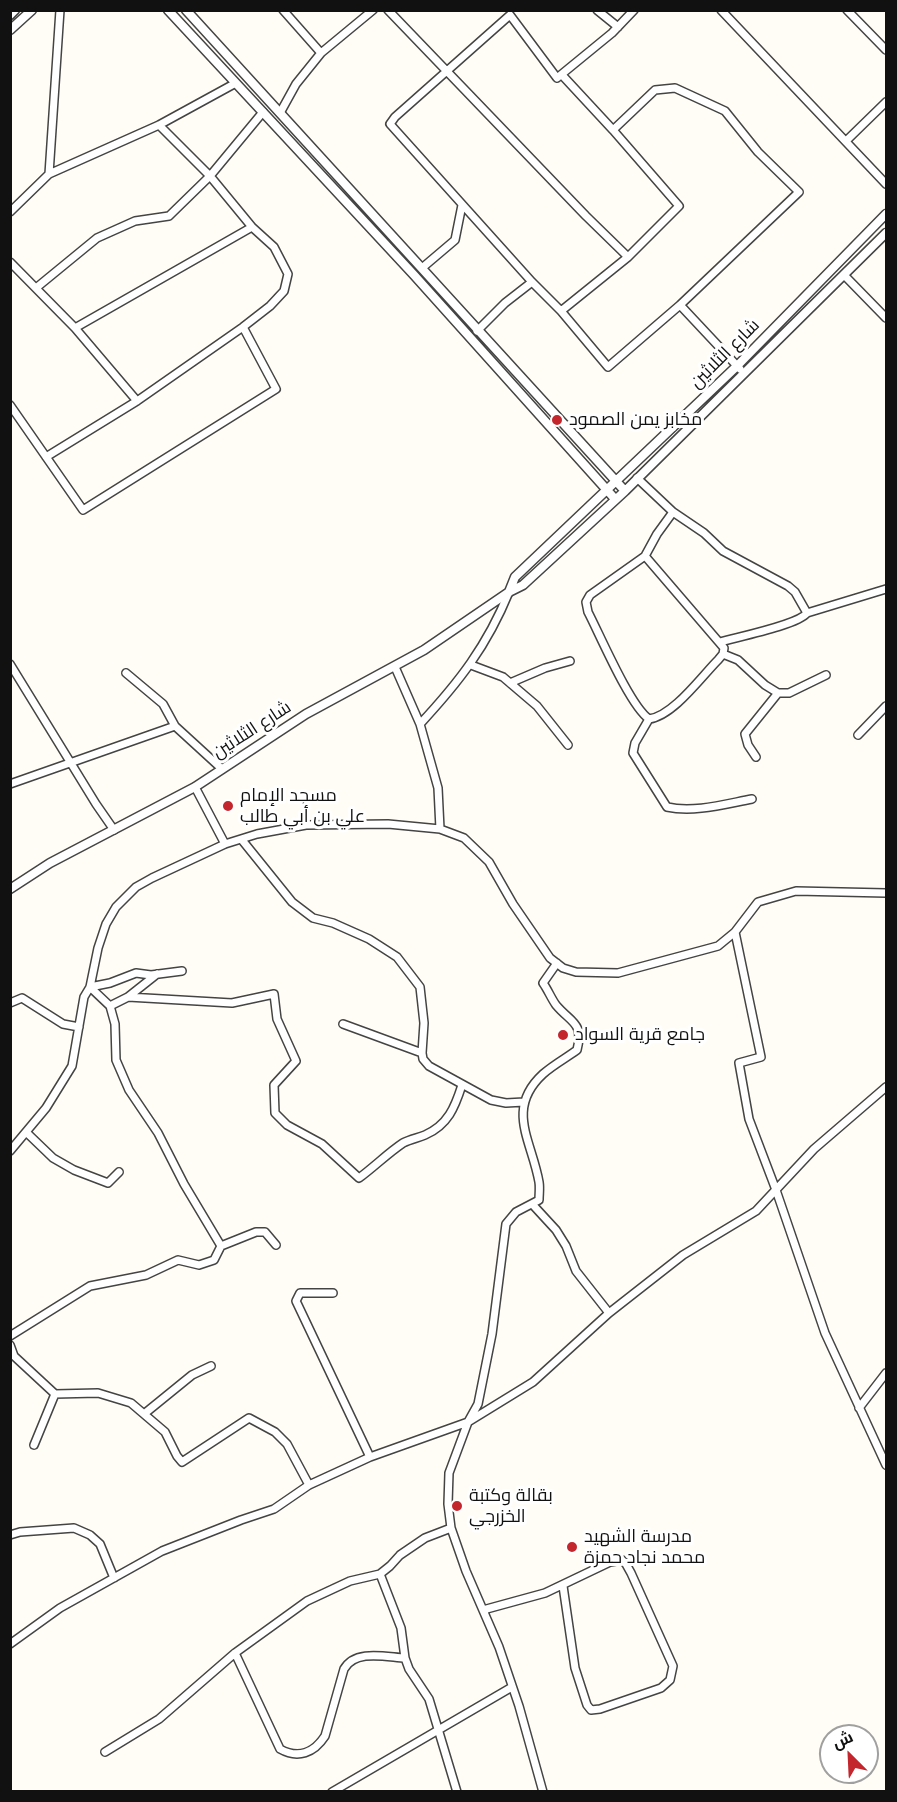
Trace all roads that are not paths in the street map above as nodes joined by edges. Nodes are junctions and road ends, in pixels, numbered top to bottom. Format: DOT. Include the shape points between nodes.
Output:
graph roads {
  1 [pos="15,10"];
  2 [pos="32,10"];
  3 [pos="60,10"];
  4 [pos="168,10"];
  5 [pos="186,10"];
  6 [pos="283,10"];
  7 [pos="373,10"];
  8 [pos="388,10"];
  9 [pos="597,10"];
  10 [pos="634,10"];
  11 [pos="847,10"];
  12 [pos="725,12"];
  13 [pos="10,15"];
  14 [pos="618,27"];
  15 [pos="10,30"];
  16 [pos="886,50"];
  17 [pos="321,53"];
  18 [pos="446,71"];
  19 [pos="562,75"];
  20 [pos="234,84"];
  21 [pos="886,102"];
  22 [pos="263,112"];
  23 [pos="280,112"];
  24 [pos="159,125"];
  25 [pos="613,130"];
  26 [pos="846,141"];
  27 [pos="49,174"];
  28 [pos="210,176"];
  29 [pos="886,184"];
  30 [pos="462,205"];
  31 [pos="10,212"];
  32 [pos="886,214"];
  33 [pos="252,227"];
  34 [pos="886,233"];
  35 [pos="628,257"];
  36 [pos="10,262"];
  37 [pos="422,268"];
  38 [pos="843,275"];
  39 [pos="532,282"];
  40 [pos="36,288"];
  41 [pos="680,305"];
  42 [pos="561,311"];
  43 [pos="886,318"];
  44 [pos="243,327"];
  45 [pos="75,328"];
  46 [pos="477,331"];
  47 [pos="737,366"];
  48 [pos="744,374"];
  49 [pos="137,401"];
  50 [pos="10,405"];
  51 [pos="46,457"];
  52 [pos="637,478"];
  53 [pos="616,482"];
  54 [pos="607,490"];
  55 [pos="625,491"];
  56 [pos="615,499"];
  57 [pos="673,512"];
  58 [pos="645,556"];
  59 [pos="886,589"];
  60 [pos="509,592"];
  61 [pos="807,613"];
  62 [pos="720,642"];
  63 [pos="723,654"];
  64 [pos="570,662"];
  65 [pos="10,664"];
  66 [pos="471,664"];
  67 [pos="395,667"];
  68 [pos="126,673"];
  69 [pos="826,675"];
  70 [pos="510,683"];
  71 [pos="778,693"];
  72 [pos="886,706"];
  73 [pos="649,719"];
  74 [pos="420,724"];
  75 [pos="175,726"];
  76 [pos="858,735"];
  77 [pos="568,745"];
  78 [pos="756,756"];
  79 [pos="71,763"];
  80 [pos="222,770"];
  81 [pos="10,784"];
  82 [pos="195,787"];
  83 [pos="752,799"];
  84 [pos="440,829"];
  85 [pos="114,830"];
  86 [pos="242,840"];
  87 [pos="225,844"];
  88 [pos="10,889"];
  89 [pos="886,893"];
  90 [pos="735,932"];
  91 [pos="557,963"];
  92 [pos="182,971"];
  93 [pos="158,974"];
  94 [pos="90,987"];
  95 [pos="128,997"];
  96 [pos="10,1003"];
  97 [pos="110,1006"];
  98 [pos="343,1024"];
  99 [pos="79,1027"];
  100 [pos="422,1053"];
  101 [pos="462,1085"];
  102 [pos="886,1087"];
  103 [pos="524,1101"];
  104 [pos="26,1132"];
  105 [pos="10,1151"];
  106 [pos="119,1172"];
  107 [pos="776,1190"];
  108 [pos="533,1204"];
  109 [pos="276,1245"];
  110 [pos="221,1246"];
  111 [pos="333,1293"];
  112 [pos="609,1313"];
  113 [pos="10,1336"];
  114 [pos="10,1345"];
  115 [pos="210,1366"];
  116 [pos="886,1373"];
  117 [pos="55,1394"];
  118 [pos="859,1408"];
  119 [pos="144,1414"];
  120 [pos="468,1422"];
  121 [pos="33,1445"];
  122 [pos="370,1457"];
  123 [pos="886,1465"];
  124 [pos="309,1485"];
  125 [pos="451,1528"];
  126 [pos="10,1535"];
  127 [pos="380,1574"];
  128 [pos="114,1578"];
  129 [pos="563,1586"];
  130 [pos="483,1610"];
  131 [pos="10,1644"];
  132 [pos="235,1653"];
  133 [pos="405,1658"];
  134 [pos="512,1687"];
  135 [pos="439,1730"];
  136 [pos="105,1752"];
  137 [pos="332,1791"];
  138 [pos="457,1791"];
  139 [pos="543,1791"];
  1 -- 13 [label="street"];
  2 -- 15 [label="street"];
  3 -- 27 [label="street"];
  4 -- 20 [label="street"];
  5 -- 23 [label="street"];
  6 -- 17 [label="street"];
  7 -- 17 [label="street"];
  8 -- 18 [label="street"];
  9 -- 14 [label="street"];
  10 -- 14 [label="street"];
  11 -- 16 [label="street"];
  12 -- 26 [label="street"];
  14 -- 19 [label="street"];
  17 -- 23 [label="street"];
  18 -- 19 [label="street" via="510,15 558,78"];
  18 -- 30 [label="street" via="390,123"];
  18 -- 35 [label="street"];
  19 -- 25 [label="street"];
  20 -- 22 [label="street"];
  20 -- 24 [label="street"];
  21 -- 26 [label="street"];
  22 -- 28 [label="street"];
  22 -- 54 [label="street"];
  23 -- 37 [label="street"];
  24 -- 27 [label="street"];
  24 -- 28 [label="street"];
  25 -- 35 [label="street" via="679,206"];
  25 -- 41 [label="street" via="655,90 675,88 725,111 758,152 799,192"];
  26 -- 29 [label="street"];
  27 -- 31 [label="street"];
  28 -- 33 [label="street"];
  28 -- 40 [label="street" via="169,216 135,221 97,238"];
  30 -- 37 [label="street" via="454,240"];
  30 -- 39 [label="street"];
  32 -- 47 [label="street, شارع الثلاثين"];
  33 -- 44 [label="street" via="274,247 288,274 284,291"];
  33 -- 45 [label="street"];
  34 -- 38 [label="street, شارع الثلاثين"];
  35 -- 42 [label="street"];
  36 -- 40 [label="street"];
  37 -- 46 [label="street"];
  38 -- 43 [label="street"];
  38 -- 48 [label="street, شارع الثلاثين"];
  39 -- 42 [label="street"];
  39 -- 46 [label="street"];
  40 -- 45 [label="street"];
  41 -- 42 [label="street" via="608,367"];
  41 -- 47 [label="street"];
  44 -- 49 [label="street"];
  44 -- 51 [label="street" via="276,389 83,510"];
  45 -- 49 [label="street"];
  46 -- 53 [label="street"];
  47 -- 48 [label="street"];
  47 -- 53 [label="street, شارع الثلاثين"];
  48 -- 52 [label="street, شارع الثلاثين"];
  49 -- 51 [label="street"];
  50 -- 51 [label="street"];
  52 -- 55 [label="street, شارع الثلاثين"];
  52 -- 57 [label="street"];
  53 -- 54 [label="street, شارع الثلاثين"];
  53 -- 55 [label="street"];
  54 -- 56 [label="street"];
  54 -- 60 [label="street, شارع الثلاثين" via="515,577"];
  55 -- 56 [label="street, شارع الثلاثين"];
  56 -- 60 [label="street, شارع الثلاثين" via="524,585"];
  57 -- 58 [label="street"];
  57 -- 61 [label="street" via="723,551 788,586"];
  58 -- 62 [label="street"];
  58 -- 73 [label="street" via="590,595 586,602 624,683"];
  59 -- 61 [label="street"];
  60 -- 66 [label="street" via="495,625"];
  60 -- 67 [label="street, شارع الثلاثين"];
  61 -- 62 [label="street" via="787,624"];
  62 -- 63 [label="street"];
  63 -- 71 [label="street" via="738,660"];
  63 -- 73 [label="street" via="670,710"];
  64 -- 70 [label="street"];
  65 -- 79 [label="street"];
  66 -- 70 [label="street" via="503,676"];
  66 -- 74 [label="street"];
  67 -- 74 [label="street"];
  67 -- 80 [label="street, شارع الثلاثين" via="306,714"];
  68 -- 75 [label="street" via="163,704"];
  69 -- 71 [label="street" via="789,693"];
  70 -- 77 [label="street" via="537,706"];
  71 -- 78 [label="street" via="746,734"];
  72 -- 76 [label="street"];
  73 -- 83 [label="street" via="633,753 667,807 700,807"];
  74 -- 84 [label="street" via="438,788"];
  75 -- 79 [label="street"];
  75 -- 80 [label="street"];
  79 -- 81 [label="street"];
  79 -- 85 [label="street"];
  80 -- 82 [label="street, شارع الثلاثين"];
  82 -- 85 [label="street, شارع الثلاثين"];
  82 -- 87 [label="street"];
  84 -- 86 [label="street" via="388,824 306,825"];
  84 -- 91 [label="street" via="464,838 489,862 513,904"];
  85 -- 88 [label="street, شارع الثلاثين"];
  86 -- 87 [label="street"];
  86 -- 100 [label="street" via="292,902 313,918 369,939 398,957 420,987"];
  87 -- 94 [label="street" via="136,886 116,907 98,948"];
  89 -- 90 [label="street" via="796,891 758,902"];
  90 -- 91 [label="street" via="718,945 618,973 576,972"];
  90 -- 107 [label="street" via="761,1057 739,1063 749,1119"];
  91 -- 103 [label="street" via="543,983 556,1005 575,1024 580,1037 577,1050 544,1073 528,1090"];
  92 -- 93 [label="street"];
  93 -- 94 [label="street" via="136,973"];
  93 -- 95 [label="street"];
  94 -- 97 [label="street"];
  94 -- 99 [label="street" via="84,997"];
  95 -- 97 [label="street"];
  95 -- 101 [label="street" via="232,1003 273,994 277,1019 296,1061 274,1085 274,1113 287,1125 322,1144 359,1178 401,1145 444,1123 453,1112"];
  96 -- 99 [label="street" via="22,998 63,1024"];
  97 -- 110 [label="street" via="116,1024 116,1060 129,1090 158,1133"];
  98 -- 100 [label="street"];
  99 -- 104 [label="street" via="72,1066 58,1092"];
  100 -- 101 [label="street" via="429,1066"];
  101 -- 103 [label="street" via="491,1100"];
  102 -- 107 [label="street" via="814,1149"];
  103 -- 108 [label="street" via="522,1120 539,1182 539,1200"];
  104 -- 105 [label="street"];
  104 -- 106 [label="street" via="53,1158 74,1170 108,1183"];
  107 -- 112 [label="street" via="756,1211 683,1255"];
  107 -- 118 [label="street" via="825,1333"];
  108 -- 112 [label="street" via="556,1230 576,1271"];
  108 -- 120 [label="street" via="516,1212 506,1224 492,1334 478,1404"];
  109 -- 110 [label="street" via="265,1232 256,1232"];
  110 -- 113 [label="street" via="214,1260 199,1265 178,1260 146,1275 90,1286"];
  111 -- 122 [label="street" via="300,1293 296,1301"];
  112 -- 120 [label="street" via="533,1382"];
  114 -- 117 [label="street" via="14,1356"];
  115 -- 119 [label="street" via="192,1375"];
  116 -- 118 [label="street"];
  117 -- 119 [label="street" via="98,1393 131,1403"];
  117 -- 121 [label="street"];
  118 -- 123 [label="street"];
  119 -- 124 [label="street" via="165,1432 182,1462 249,1418 275,1432 287,1444"];
  120 -- 122 [label="street"];
  120 -- 125 [label="street" via="449,1473"];
  122 -- 124 [label="street"];
  124 -- 128 [label="street" via="274,1509 162,1551"];
  125 -- 127 [label="street" via="425,1538"];
  125 -- 130 [label="street"];
  126 -- 128 [label="street" via="74,1528 100,1544"];
  127 -- 132 [label="street" via="350,1581 308,1601"];
  127 -- 133 [label="street" via="401,1628"];
  128 -- 131 [label="street" via="60,1608"];
  129 -- 129 [label="street" via="575,1668 591,1710 661,1688 670,1680 673,1666 626,1564 610,1562"];
  129 -- 130 [label="street"];
  130 -- 134 [label="street"];
  132 -- 133 [label="street" via="280,1749 289,1754 313,1750 325,1736 344,1669 351,1660 363,1656"];
  132 -- 136 [label="street" via="159,1719"];
  133 -- 135 [label="street" via="429,1699"];
  134 -- 135 [label="street"];
  134 -- 139 [label="street"];
  135 -- 137 [label="street"];
  135 -- 138 [label="street"];
}
